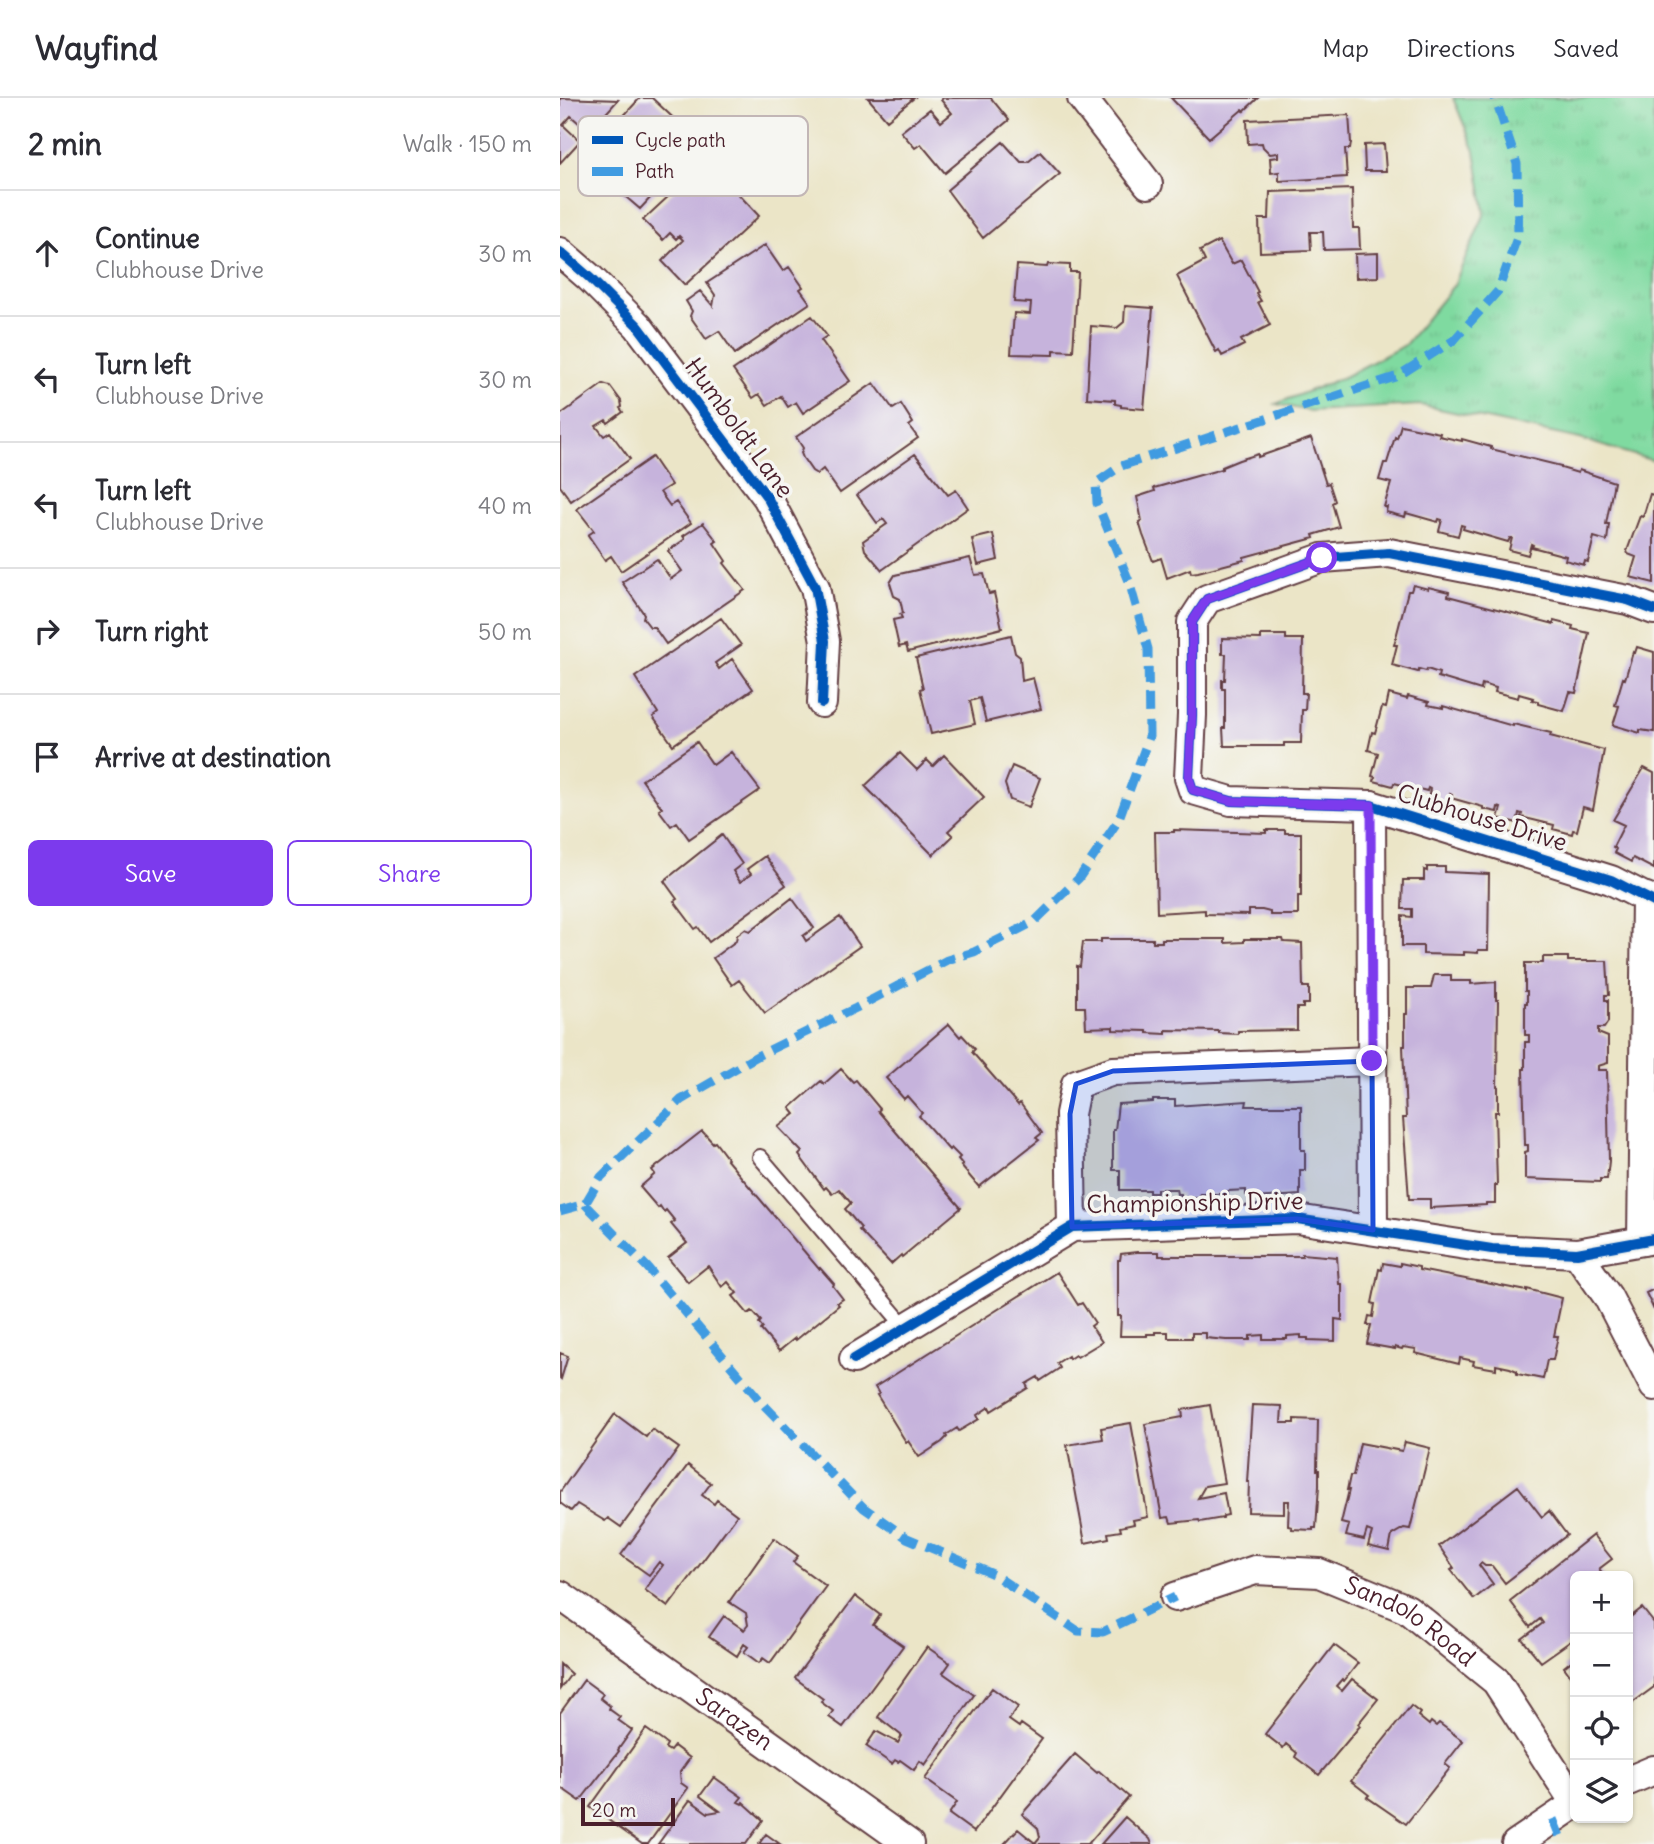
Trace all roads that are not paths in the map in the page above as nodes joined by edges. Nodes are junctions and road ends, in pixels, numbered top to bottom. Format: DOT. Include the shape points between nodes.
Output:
graph roads {
  1 [pos="1082,98"];
  2 [pos="1149,184"];
  3 [pos="560,252"];
  4 [pos="1654,610"];
  5 [pos="822,703"];
  6 [pos="1371,805"];
  7 [pos="1650,900"];
  8 [pos="1372,1061"];
  9 [pos="760,1157"];
  10 [pos="1072,1227"];
  11 [pos="1373,1230"];
  12 [pos="1648,1240"];
  13 [pos="1577,1253"];
  14 [pos="906,1328"];
  15 [pos="854,1359"];
  16 [pos="1654,1386"];
  17 [pos="560,1595"];
  18 [pos="1175,1597"];
  19 [pos="1654,1770"];
  20 [pos="1633,1779"];
  21 [pos="1570,1795"];
  22 [pos="1570,1806"];
  23 [pos="909,1844"];
  24 [pos="1516,1844"];
  1 -- 2 [label="street"];
  3 -- 5 [label="street, Humboldt Lane" via="638,326 767,497 815,587 825,641"];
  4 -- 6 [label="street, Clubhouse Drive" via="1628,600 1389,553 1322,558 1207,599 1192,622 1189,778 1193,790 1231,801"];
  6 -- 7 [label="street, Clubhouse Drive" via="1611,880"];
  6 -- 8 [label="street"];
  7 -- 12 [label="street, Clubhouse Drive"];
  8 -- 10 [label="street" via="1113,1071 1076,1084 1070,1114"];
  8 -- 11 [label="street"];
  9 -- 14 [label="lane"];
  10 -- 11 [label="street, Championship Drive" via="1297,1219"];
  10 -- 14 [label="street, Championship Drive"];
  11 -- 13 [label="street, Championship Drive" via="1492,1249"];
  12 -- 13 [label="street, Championship Drive"];
  13 -- 16 [label="street" via="1608,1297"];
  14 -- 15 [label="street, Championship Drive"];
  17 -- 23 [label="street, Sarazen"];
  18 -- 21 [label="street, Sandolo Road" via="1255,1570 1319,1573 1407,1609 1496,1681"];
  19 -- 20 [label="street"];
  22 -- 24 [label="street"];
}
